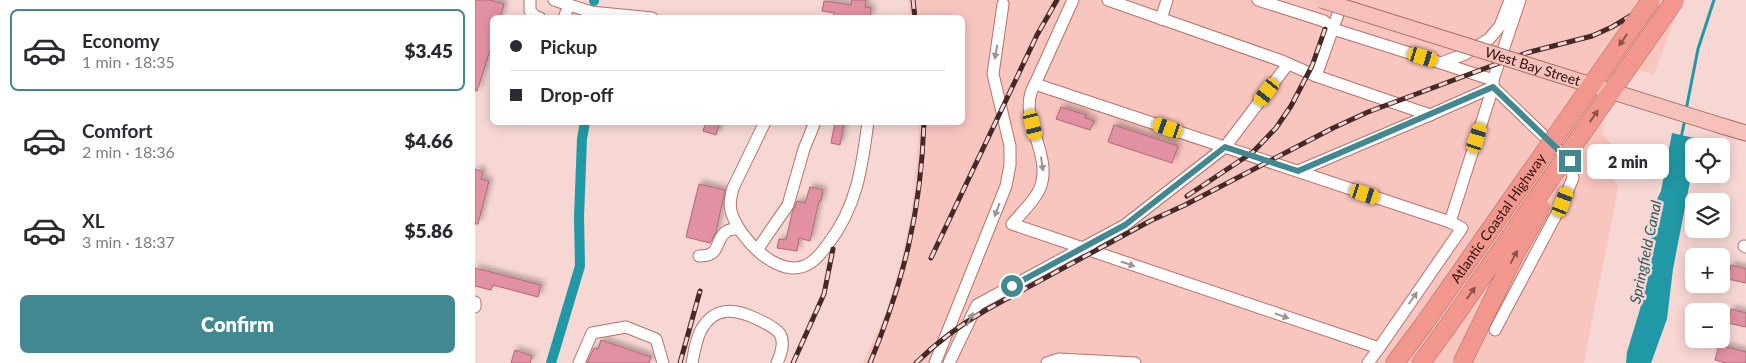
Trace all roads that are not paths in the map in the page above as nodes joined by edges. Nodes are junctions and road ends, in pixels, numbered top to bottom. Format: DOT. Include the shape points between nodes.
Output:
graph roads {
  1 [pos="530,0"];
  2 [pos="554,0"];
  3 [pos="1073,0"];
  4 [pos="1108,0"];
  5 [pos="1167,0"];
  6 [pos="1321,0"];
  7 [pos="1343,0"];
  8 [pos="1509,0"];
  9 [pos="1520,0"];
  10 [pos="1651,0"];
  11 [pos="1675,0"];
  12 [pos="1266,1"];
  13 [pos="1003,4"];
  14 [pos="569,5"];
  15 [pos="534,15"];
  16 [pos="565,15"];
  17 [pos="622,15"];
  18 [pos="1161,19"];
  19 [pos="1333,29"];
  20 [pos="1441,62"];
  21 [pos="1288,64"];
  22 [pos="1316,76"];
  23 [pos="1493,83"];
  24 [pos="1035,84"];
  25 [pos="1429,115"];
  26 [pos="764,125"];
  27 [pos="814,125"];
  28 [pos="867,125"];
  29 [pos="1746,133"];
  30 [pos="1574,144"];
  31 [pos="1225,147"];
  32 [pos="1298,171"];
  33 [pos="1450,222"];
  34 [pos="739,229"];
  35 [pos="1082,248"];
  36 [pos="757,250"];
  37 [pos="699,256"];
  38 [pos="475,302"];
  39 [pos="475,307"];
  40 [pos="1495,330"];
  41 [pos="1379,348"];
  42 [pos="579,363"];
  43 [pos="663,363"];
  44 [pos="692,363"];
  45 [pos="777,363"];
  46 [pos="935,363"];
  47 [pos="949,363"];
  48 [pos="1047,363"];
  49 [pos="1135,363"];
  50 [pos="1368,363"];
  51 [pos="1395,363"];
  52 [pos="1421,363"];
  53 [pos="1462,363"];
  1 -- 15 [label="street" via="530,12"];
  2 -- 14 [label="street"];
  3 -- 24 [label="street"];
  4 -- 18 [label="street"];
  5 -- 18 [label="street"];
  6 -- 29 [label="main road, West Bay Street, bridge"];
  7 -- 19 [label="street"];
  8 -- 20 [label="street" via="1501,26 1489,39 1465,54"];
  9 -- 23 [label="street"];
  10 -- 51 [label="highway, Atlantic Coastal Highway, one-way, bridge"];
  30 -- 11 [label="highway, Atlantic Coastal Highway, one-way, bridge"];
  12 -- 19 [label="street" via="1325,21"];
  13 -- 46 [label="street, one-way" via="993,74 1010,146 1010,165 1006,186"];
  14 -- 16 [label="street"];
  14 -- 17 [label="street" via="591,12"];
  18 -- 21 [label="street"];
  19 -- 20 [label="street"];
  19 -- 22 [label="street"];
  20 -- 23 [label="street"];
  21 -- 22 [label="street"];
  21 -- 31 [label="street"];
  22 -- 25 [label="street"];
  23 -- 25 [label="street"];
  23 -- 33 [label="street"];
  23 -- 40 [label="street" via="1570,161 1573,178"];
  24 -- 31 [label="street"];
  24 -- 35 [label="street, one-way" via="1030,92 1030,109 1043,180 1040,189 1012,224"];
  25 -- 32 [label="street"];
  26 -- 34 [label="street" via="730,200"];
  27 -- 36 [label="street" via="788,205"];
  28 -- 36 [label="street" via="852,204 819,256 810,264 791,268 779,265"];
  52 -- 30 [label="highway, Atlantic Coastal Highway, one-way, bridge"];
  53 -- 30 [label="highway, one-way, bridge"];
  31 -- 32 [label="street"];
  31 -- 35 [label="street" via="1125,225"];
  32 -- 33 [label="street"];
  41 -- 33 [label="street, one-way" via="1462,228"];
  34 -- 36 [label="street"];
  34 -- 37 [label="street" via="728,230 720,237 718,248"];
  35 -- 41 [label="street, one-way"];
  47 -- 35 [label="street, one-way" via="977,305"];
  38 -- 39 [label="street"];
  41 -- 50 [label="street"];
  42 -- 43 [label="street" via="591,333 626,327 656,339"];
  44 -- 45 [label="street" via="700,331 721,312 731,310 742,312 779,333 783,344"];
  48 -- 49 [label="street" via="1059,359"];
}
